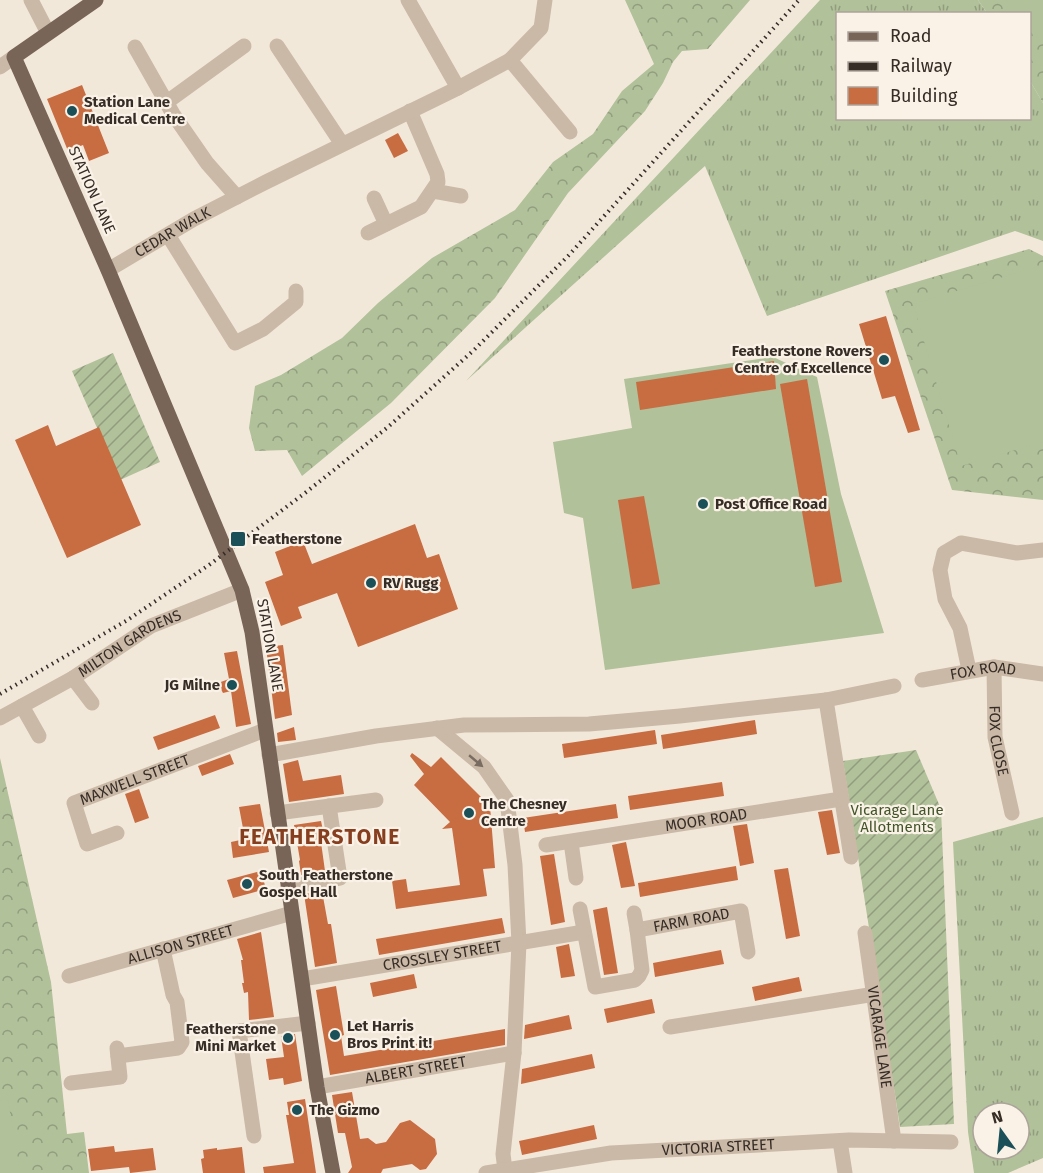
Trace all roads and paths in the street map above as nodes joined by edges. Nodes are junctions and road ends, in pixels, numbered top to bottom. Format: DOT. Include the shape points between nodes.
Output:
graph roads {
  1 [pos="31,0"];
  2 [pos="96,0"];
  3 [pos="408,0"];
  4 [pos="545,0"];
  5 [pos="48,33"];
  6 [pos="244,46"];
  7 [pos="277,46"];
  8 [pos="135,47"];
  9 [pos="14,57"];
  10 [pos="510,60"];
  11 [pos="0,67"];
  12 [pos="458,88"];
  13 [pos="167,102"];
  14 [pos="410,111"];
  15 [pos="570,132"];
  16 [pos="342,144"];
  17 [pos="433,191"];
  18 [pos="461,196"];
  19 [pos="237,197"];
  20 [pos="374,198"];
  21 [pos="386,224"];
  22 [pos="368,233"];
  23 [pos="168,235"];
  24 [pos="108,270"];
  25 [pos="296,291"];
  26 [pos="1043,550"];
  27 [pos="242,590"];
  28 [pos="994,667"];
  29 [pos="969,670"];
  30 [pos="1043,674"];
  31 [pos="73,678"];
  32 [pos="922,680"];
  33 [pos="894,686"];
  34 [pos="826,700"];
  35 [pos="92,703"];
  36 [pos="22,706"];
  37 [pos="0,718"];
  38 [pos="437,728"];
  39 [pos="265,730"];
  40 [pos="39,736"];
  41 [pos="269,755"];
  42 [pos="841,799"];
  43 [pos="376,800"];
  44 [pos="329,806"];
  45 [pos="277,813"];
  46 [pos="1012,813"];
  47 [pos="117,833"];
  48 [pos="571,842"];
  49 [pos="546,845"];
  50 [pos="851,857"];
  51 [pos="576,878"];
  52 [pos="288,887"];
  53 [pos="580,909"];
  54 [pos="292,913"];
  55 [pos="634,913"];
  56 [pos="637,930"];
  57 [pos="584,932"];
  58 [pos="865,933"];
  59 [pos="519,943"];
  60 [pos="164,949"];
  61 [pos="748,952"];
  62 [pos="69,976"];
  63 [pos="302,979"];
  64 [pos="875,994"];
  65 [pos="308,1023"];
  66 [pos="670,1027"];
  67 [pos="514,1053"];
  68 [pos="71,1083"];
  69 [pos="317,1087"];
  70 [pos="254,1137"];
  71 [pos="840,1141"];
  72 [pos="894,1141"];
  73 [pos="951,1142"];
  74 [pos="505,1170"];
  75 [pos="333,1173"];
  76 [pos="486,1173"];
  77 [pos="844,1173"];
  1 -- 5 [label="street"];
  2 -- 5 [label="main road"];
  3 -- 12 [label="street"];
  4 -- 10 [label="street, CEDAR WALK" via="541,28"];
  5 -- 9 [label="main road"];
  6 -- 13 [label="street"];
  7 -- 16 [label="street"];
  8 -- 13 [label="street"];
  9 -- 11 [label="street"];
  9 -- 24 [label="main road, STATION LANE"];
  10 -- 12 [label="street, CEDAR WALK"];
  10 -- 15 [label="street"];
  12 -- 14 [label="street, CEDAR WALK"];
  13 -- 19 [label="street" via="207,163"];
  14 -- 16 [label="street, CEDAR WALK"];
  14 -- 17 [label="street" via="437,174"];
  16 -- 19 [label="street, CEDAR WALK"];
  17 -- 18 [label="street"];
  17 -- 21 [label="street" via="421,207"];
  19 -- 23 [label="street, CEDAR WALK"];
  20 -- 21 [label="street"];
  21 -- 22 [label="street"];
  23 -- 24 [label="street, CEDAR WALK"];
  23 -- 25 [label="street" via="235,343 263,329 296,302"];
  24 -- 27 [label="main road, STATION LANE"];
  26 -- 29 [label="street" via="1017,553 961,543 944,554 940,570 945,599 960,628"];
  27 -- 31 [label="street, MILTON GARDENS" via="151,626"];
  27 -- 39 [label="main road, STATION LANE" via="252,632"];
  28 -- 29 [label="street, FOX ROAD"];
  28 -- 30 [label="street, FOX ROAD"];
  28 -- 46 [label="street, FOX CLOSE" via="995,737"];
  29 -- 32 [label="street, FOX ROAD"];
  31 -- 35 [label="street"];
  31 -- 36 [label="street, MILTON GARDENS"];
  33 -- 34 [label="street"];
  34 -- 38 [label="street" via="589,724"];
  34 -- 42 [label="street"];
  36 -- 37 [label="street, MILTON GARDENS"];
  36 -- 40 [label="street"];
  38 -- 41 [label="street"];
  38 -- 59 [label="street, one-way" via="483,767 507,800"];
  39 -- 41 [label="main road, STATION LANE"];
  39 -- 47 [label="street, MAXWELL STREET" via="74,803 87,844"];
  41 -- 45 [label="main road, STATION LANE"];
  42 -- 48 [label="street, MOOR ROAD"];
  42 -- 50 [label="street"];
  43 -- 44 [label="street"];
  44 -- 45 [label="street"];
  44 -- 52 [label="street" via="340,878"];
  45 -- 52 [label="main road, STATION LANE"];
  48 -- 49 [label="street, MOOR ROAD"];
  48 -- 51 [label="street"];
  52 -- 54 [label="main road, STATION LANE"];
  53 -- 57 [label="street, FARM ROAD"];
  54 -- 60 [label="street, ALLISON STREET"];
  54 -- 63 [label="main road, STATION LANE"];
  55 -- 56 [label="street, FARM ROAD"];
  56 -- 57 [label="street, FARM ROAD" via="642,970 639,976 595,987"];
  56 -- 61 [label="street, FARM ROAD" via="741,911"];
  57 -- 59 [label="street, CROSSLEY STREET"];
  58 -- 64 [label="street, VICARAGE LANE"];
  59 -- 63 [label="street, CROSSLEY STREET"];
  59 -- 67 [label="street"];
  60 -- 62 [label="street, ALLISON STREET"];
  60 -- 68 [label="street" via="183,1042 178,1048 117,1052 120,1077"];
  63 -- 65 [label="main road, STATION LANE"];
  64 -- 66 [label="street" via="694,1016"];
  64 -- 72 [label="street, VICARAGE LANE"];
  65 -- 69 [label="main road, STATION LANE"];
  65 -- 70 [label="street" via="239,1031"];
  67 -- 69 [label="street, ALBERT STREET"];
  67 -- 74 [label="street" via="503,1154"];
  69 -- 75 [label="main road, STATION LANE"];
  71 -- 72 [label="street, VICTORIA STREET"];
  71 -- 74 [label="street, VICTORIA STREET" via="611,1153"];
  71 -- 77 [label="street"];
  72 -- 73 [label="street, VICTORIA STREET"];
  74 -- 76 [label="street, VICTORIA STREET"];
}
